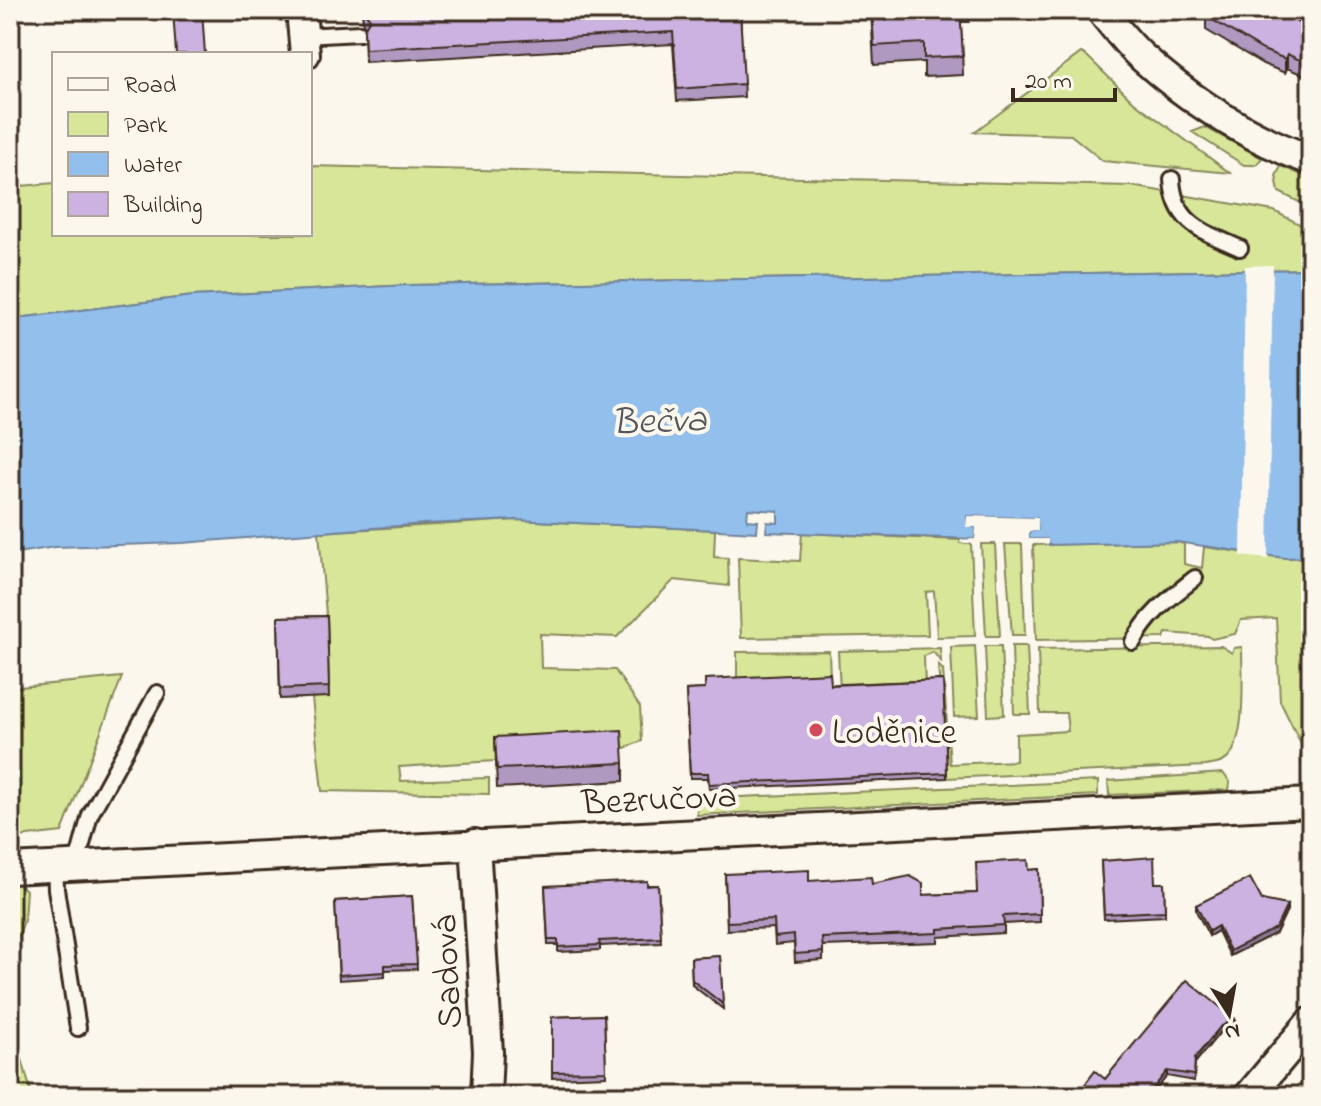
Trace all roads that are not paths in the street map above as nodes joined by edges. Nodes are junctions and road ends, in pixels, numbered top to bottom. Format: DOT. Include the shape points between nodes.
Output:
graph roads {
  1 [pos="1101,10"];
  2 [pos="303,33"];
  3 [pos="360,33"];
  4 [pos="1311,160"];
  5 [pos="1172,179"];
  6 [pos="1240,248"];
  7 [pos="1195,578"];
  8 [pos="1133,642"];
  9 [pos="157,693"];
  10 [pos="1311,803"];
  11 [pos="475,844"];
  12 [pos="66,864"];
  13 [pos="10,869"];
  14 [pos="1311,1022"];
  15 [pos="78,1028"];
  16 [pos="486,1096"];
  17 [pos="1249,1096"];
  1 -- 4 [label="street" via="1139,55 1184,91 1279,148"];
  2 -- 3 [label="lane"];
  5 -- 6 [label="lane" via="1173,198 1192,224"];
  7 -- 8 [label="lane" via="1157,607"];
  9 -- 12 [label="lane"];
  10 -- 11 [label="street, Bezručova"];
  11 -- 12 [label="street, Bezručova"];
  11 -- 16 [label="street, Sadová"];
  12 -- 13 [label="street, Bezručova"];
  12 -- 15 [label="lane" via="56,889"];
  14 -- 17 [label="street"];
}
